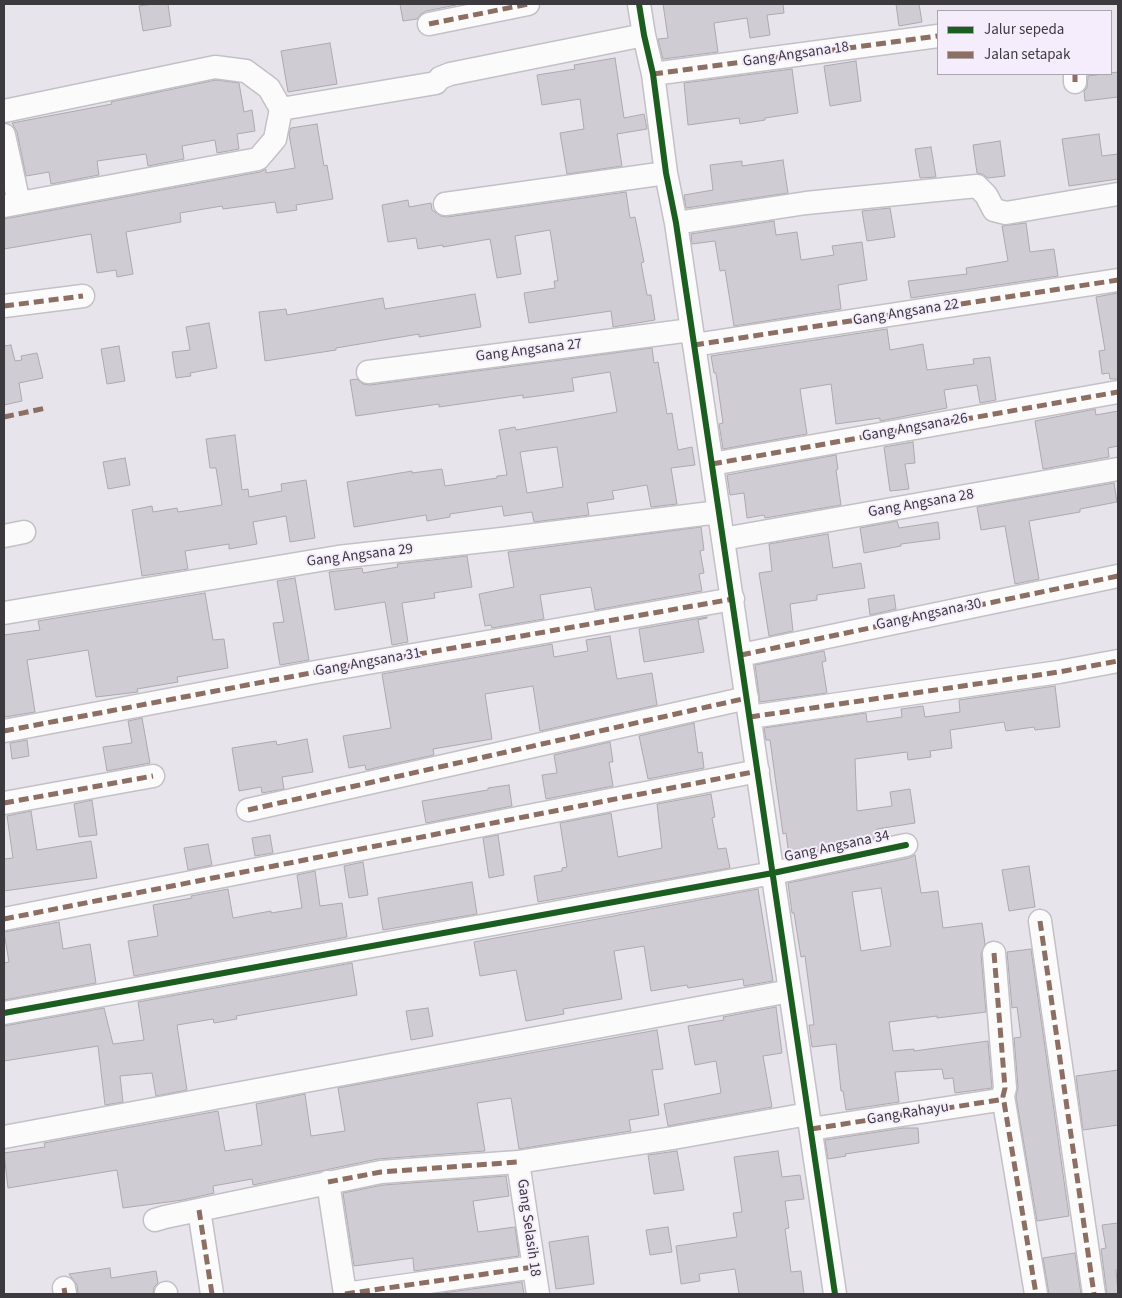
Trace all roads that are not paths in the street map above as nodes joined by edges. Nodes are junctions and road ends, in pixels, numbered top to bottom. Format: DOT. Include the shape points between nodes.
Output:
graph roads {
  1 [pos="528,4"];
  2 [pos="639,4"];
  3 [pos="428,24"];
  4 [pos="937,36"];
  5 [pos="645,42"];
  6 [pos="653,74"];
  7 [pos="281,109"];
  8 [pos="4,111"];
  9 [pos="4,135"];
  10 [pos="666,173"];
  11 [pos="1118,194"];
  12 [pos="445,204"];
  13 [pos="11,205"];
  14 [pos="676,223"];
  15 [pos="1118,280"];
  16 [pos="83,296"];
  17 [pos="4,306"];
  18 [pos="692,337"];
  19 [pos="368,372"];
  20 [pos="1118,392"];
  21 [pos="712,464"];
  22 [pos="1118,469"];
  23 [pos="719,512"];
  24 [pos="723,539"];
  25 [pos="1118,576"];
  26 [pos="732,599"];
  27 [pos="4,613"];
  28 [pos="741,655"];
  29 [pos="1118,661"];
  30 [pos="748,708"];
  31 [pos="4,731"];
  32 [pos="758,771"];
  33 [pos="153,776"];
  34 [pos="4,803"];
  35 [pos="248,810"];
  36 [pos="906,845"];
  37 [pos="773,873"];
  38 [pos="4,918"];
  39 [pos="1040,921"];
  40 [pos="994,953"];
  41 [pos="790,992"];
  42 [pos="4,1013"];
  43 [pos="1003,1096"];
  44 [pos="810,1122"];
  45 [pos="4,1137"];
  46 [pos="518,1162"];
  47 [pos="328,1182"];
  48 [pos="199,1210"];
  49 [pos="155,1220"];
  50 [pos="534,1267"];
  51 [pos="212,1294"];
  52 [pos="345,1294"];
  53 [pos="538,1294"];
  54 [pos="835,1294"];
  55 [pos="1036,1294"];
  56 [pos="1094,1294"];
  1 -- 3 [label="street"];
  2 -- 5 [label="street"];
  4 -- 6 [label="street, Gang Angsana 18"];
  5 -- 6 [label="street"];
  5 -- 7 [label="street" via="450,74 436,83"];
  6 -- 10 [label="street"];
  7 -- 8 [label="street" via="269,88 246,71 215,67"];
  7 -- 13 [label="street" via="275,139 258,159"];
  9 -- 13 [label="street"];
  10 -- 12 [label="street"];
  10 -- 14 [label="street"];
  11 -- 14 [label="street" via="1006,214 994,210 977,186 806,203"];
  14 -- 18 [label="street"];
  15 -- 18 [label="street, Gang Angsana 22"];
  16 -- 17 [label="street"];
  18 -- 19 [label="street, Gang Angsana 27"];
  18 -- 21 [label="street"];
  20 -- 21 [label="street, Gang Angsana 26"];
  21 -- 23 [label="street"];
  22 -- 24 [label="street, Gang Angsana 28"];
  23 -- 24 [label="street"];
  23 -- 27 [label="street, Gang Angsana 29" via="338,557"];
  24 -- 26 [label="street"];
  25 -- 28 [label="street, Gang Angsana 30"];
  26 -- 28 [label="street"];
  26 -- 31 [label="street, Gang Angsana 31"];
  28 -- 30 [label="street"];
  29 -- 30 [label="street" via="1049,674"];
  30 -- 32 [label="street"];
  30 -- 35 [label="street"];
  32 -- 37 [label="street"];
  32 -- 38 [label="street"];
  33 -- 34 [label="street"];
  36 -- 37 [label="street, Gang Angsana 34"];
  37 -- 41 [label="street"];
  37 -- 42 [label="street, Gang Angsana 34"];
  39 -- 56 [label="street"];
  40 -- 43 [label="street" via="1006,1088"];
  41 -- 44 [label="street"];
  41 -- 45 [label="street"];
  43 -- 44 [label="street, Gang Rahayu" via="999,1100"];
  43 -- 55 [label="street"];
  44 -- 46 [label="street, Gang Rahayu" via="673,1138"];
  44 -- 54 [label="street"];
  46 -- 47 [label="street, Gang Rahayu" via="381,1172"];
  46 -- 50 [label="street, Gang Selasih 18"];
  47 -- 48 [label="street, Gang Rahayu"];
  47 -- 52 [label="street"];
  48 -- 49 [label="street, Gang Rahayu"];
  48 -- 51 [label="street"];
  50 -- 52 [label="street"];
  50 -- 53 [label="street, Gang Selasih 18"];
}
